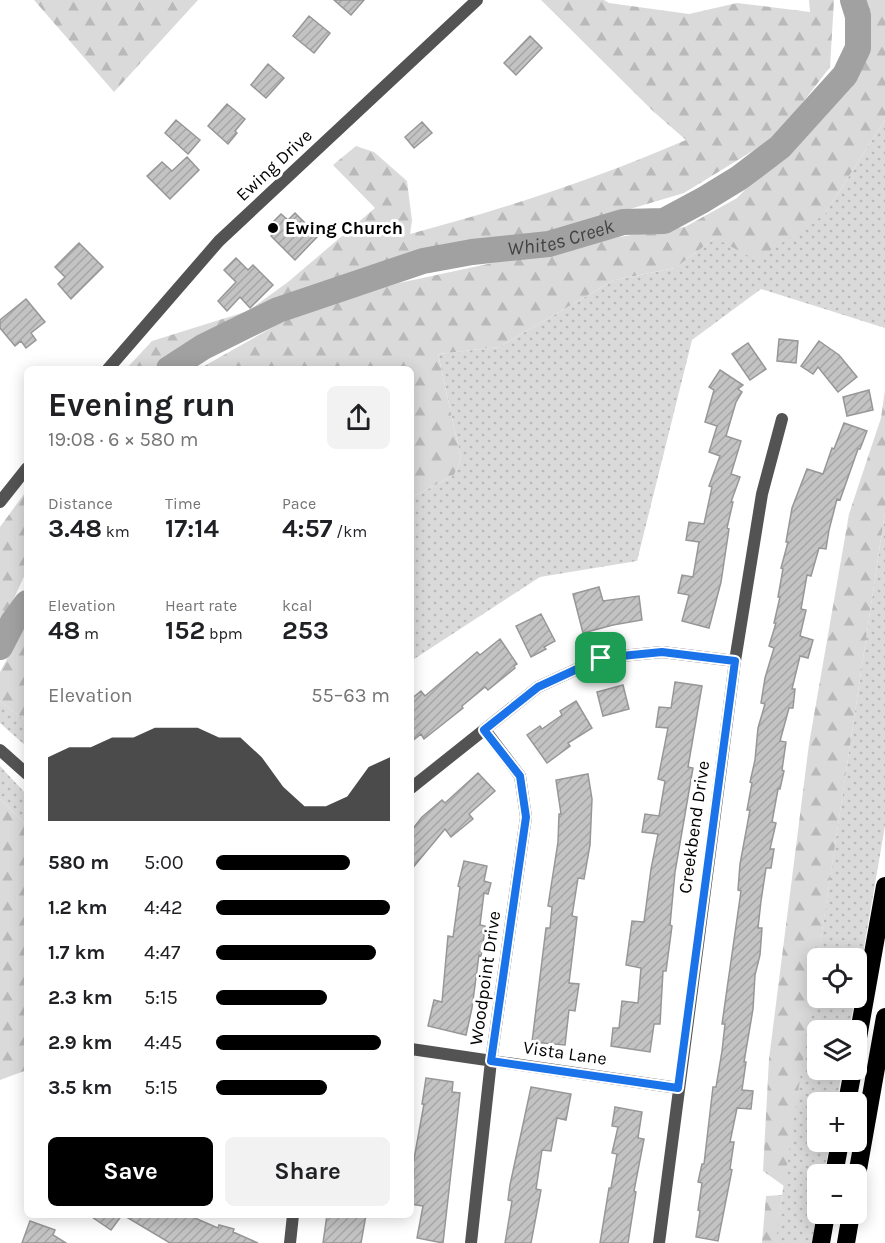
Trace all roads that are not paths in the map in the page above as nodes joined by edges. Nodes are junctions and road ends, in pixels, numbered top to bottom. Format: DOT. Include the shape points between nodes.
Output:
graph roads {
  1 [pos="477,0"];
  2 [pos="111,366"];
  3 [pos="782,419"];
  4 [pos="24,472"];
  5 [pos="0,502"];
  6 [pos="735,661"];
  7 [pos="484,730"];
  8 [pos="0,750"];
  9 [pos="24,771"];
  10 [pos="414,786"];
  11 [pos="885,886"];
  12 [pos="885,1017"];
  13 [pos="861,1020"];
  14 [pos="414,1049"];
  15 [pos="491,1061"];
  16 [pos="678,1088"];
  17 [pos="859,1164"];
  18 [pos="293,1218"];
  19 [pos="824,1224"];
  20 [pos="849,1224"];
  21 [pos="290,1243"];
  22 [pos="471,1243"];
  23 [pos="659,1243"];
  24 [pos="821,1243"];
  25 [pos="846,1243"];
  1 -- 2 [label="street, Ewing Drive" via="219,241"];
  3 -- 6 [label="street, Creekbend Drive" via="762,494"];
  4 -- 5 [label="street"];
  6 -- 7 [label="street" via="662,652 601,658 538,687"];
  6 -- 16 [label="street, Creekbend Drive"];
  7 -- 10 [label="street"];
  7 -- 15 [label="street, Woodpoint Drive" via="520,776 526,817"];
  8 -- 9 [label="street"];
  11 -- 13 [label="highway"];
  12 -- 17 [label="highway"];
  14 -- 15 [label="street, Vista Lane"];
  15 -- 16 [label="street, Vista Lane"];
  15 -- 22 [label="street, Woodpoint Drive"];
  16 -- 23 [label="street, Creekbend Drive"];
  18 -- 21 [label="street"];
  19 -- 24 [label="highway"];
  20 -- 25 [label="highway"];
}
